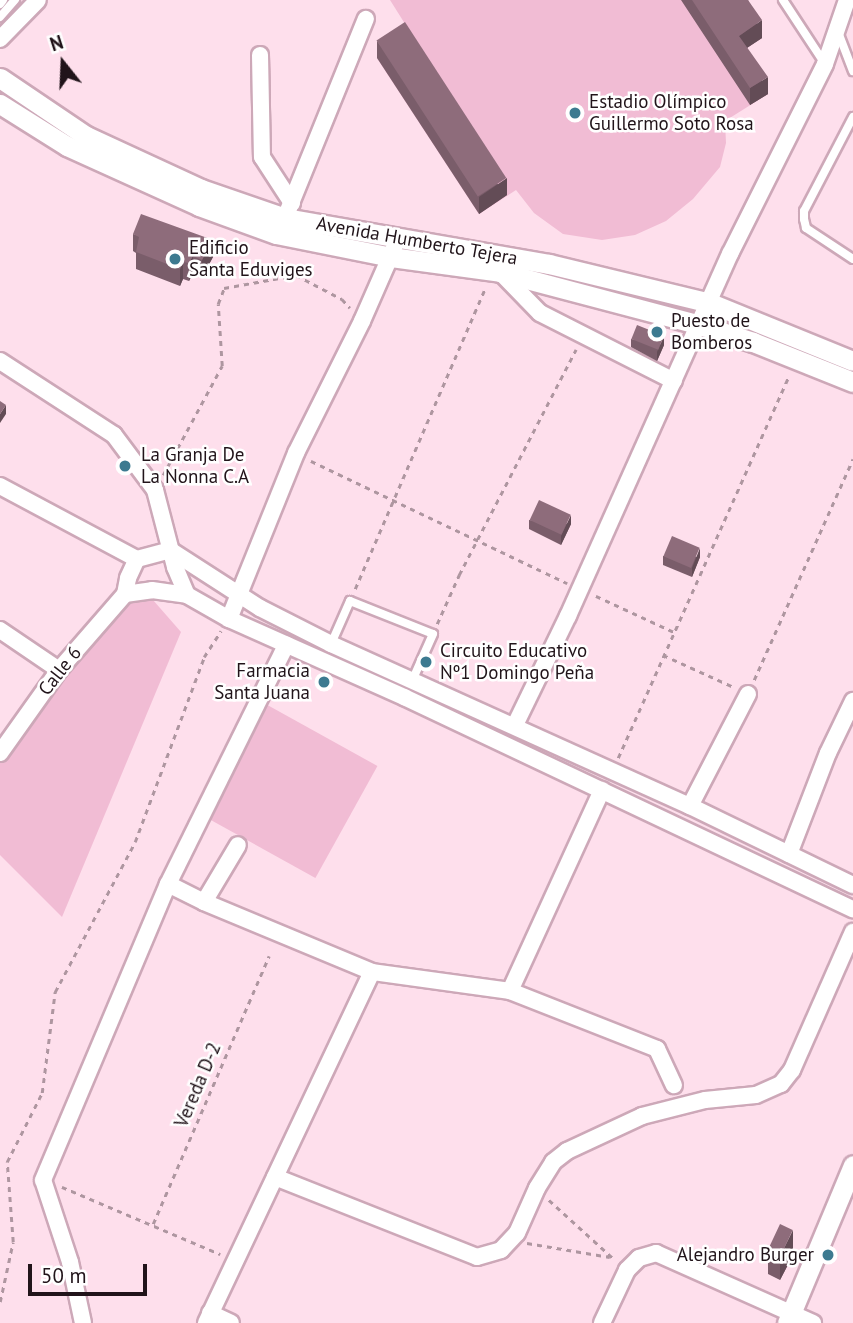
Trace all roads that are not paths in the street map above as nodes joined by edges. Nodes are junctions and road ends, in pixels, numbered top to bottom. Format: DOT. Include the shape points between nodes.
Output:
graph roads {
  1 [pos="15,0"];
  2 [pos="38,0"];
  3 [pos="783,0"];
  4 [pos="847,0"];
  5 [pos="0,17"];
  6 [pos="366,19"];
  7 [pos="838,32"];
  8 [pos="0,39"];
  9 [pos="260,55"];
  10 [pos="825,64"];
  11 [pos="853,71"];
  12 [pos="0,78"];
  13 [pos="0,104"];
  14 [pos="853,117"];
  15 [pos="288,210"];
  16 [pos="394,248"];
  17 [pos="853,259"];
  18 [pos="496,272"];
  19 [pos="709,303"];
  20 [pos="700,325"];
  21 [pos="0,361"];
  22 [pos="853,361"];
  23 [pos="674,381"];
  24 [pos="853,382"];
  25 [pos="0,486"];
  26 [pos="170,550"];
  27 [pos="137,559"];
  28 [pos="125,594"];
  29 [pos="239,595"];
  30 [pos="187,596"];
  31 [pos="229,619"];
  32 [pos="0,630"];
  33 [pos="331,644"];
  34 [pos="286,645"];
  35 [pos="59,670"];
  36 [pos="412,681"];
  37 [pos="748,694"];
  38 [pos="853,701"];
  39 [pos="515,725"];
  40 [pos="0,753"];
  41 [pos="602,790"];
  42 [pos="690,806"];
  43 [pos="238,845"];
  44 [pos="789,854"];
  45 [pos="168,884"];
  46 [pos="853,885"];
  47 [pos="204,902"];
  48 [pos="853,909"];
  49 [pos="853,932"];
  50 [pos="372,972"];
  51 [pos="510,990"];
  52 [pos="674,1085"];
  53 [pos="853,1165"];
  54 [pos="275,1177"];
  55 [pos="208,1318"];
  56 [pos="789,1318"];
  57 [pos="83,1323"];
  58 [pos="231,1323"];
  59 [pos="602,1323"];
  60 [pos="813,1323"];
  1 -- 5 [label="lane"];
  2 -- 8 [label="street"];
  3 -- 10 [label="lane"];
  4 -- 7 [label="street"];
  6 -- 15 [label="street"];
  7 -- 10 [label="street"];
  7 -- 11 [label="lane"];
  9 -- 15 [label="street" via="262,158"];
  10 -- 19 [label="street"];
  12 -- 15 [label="street, Avenida Humberto Tejera" via="86,135 201,189"];
  13 -- 16 [label="street, Avenida Humberto Tejera" via="67,146 199,206 276,234"];
  14 -- 17 [label="lane" via="804,211 806,228"];
  15 -- 16 [label="street, Avenida Humberto Tejera"];
  16 -- 18 [label="street, Avenida Humberto Tejera"];
  16 -- 19 [label="street, Avenida Humberto Tejera" via="549,264"];
  16 -- 29 [label="street" via="296,453"];
  18 -- 20 [label="street, Avenida Humberto Tejera"];
  18 -- 23 [label="street" via="540,313"];
  19 -- 20 [label="street"];
  19 -- 22 [label="street, Avenida Humberto Tejera"];
  20 -- 23 [label="street"];
  20 -- 24 [label="street, Avenida Humberto Tejera" via="753,341"];
  21 -- 26 [label="street" via="114,435 155,490"];
  23 -- 39 [label="street"];
  25 -- 27 [label="street"];
  26 -- 27 [label="street"];
  26 -- 29 [label="street"];
  26 -- 30 [label="street"];
  27 -- 28 [label="street"];
  28 -- 30 [label="street" via="152,590"];
  28 -- 35 [label="street, Calle 6"];
  29 -- 31 [label="street"];
  29 -- 33 [label="street"];
  30 -- 31 [label="street"];
  31 -- 34 [label="street"];
  32 -- 35 [label="street"];
  33 -- 36 [label="street"];
  33 -- 36 [label="lane" via="350,601 433,634"];
  34 -- 41 [label="street"];
  34 -- 45 [label="street"];
  35 -- 40 [label="street, Calle 6"];
  36 -- 39 [label="street"];
  37 -- 42 [label="street"];
  38 -- 44 [label="street"];
  39 -- 42 [label="street"];
  41 -- 48 [label="street"];
  41 -- 51 [label="street"];
  42 -- 44 [label="street"];
  43 -- 47 [label="street"];
  44 -- 46 [label="street"];
  45 -- 47 [label="street"];
  45 -- 57 [label="street" via="43,1180 70,1262"];
  47 -- 50 [label="street"];
  49 -- 54 [label="street" via="792,1070 781,1084 757,1095 705,1100 642,1116 567,1151 552,1162 517,1233 501,1250 477,1257"];
  50 -- 51 [label="street"];
  50 -- 54 [label="street"];
  51 -- 52 [label="street" via="657,1049"];
  53 -- 56 [label="street"];
  54 -- 55 [label="street"];
  55 -- 58 [label="street"];
  56 -- 59 [label="street" via="656,1253 639,1258 626,1270"];
  56 -- 60 [label="street"];
}
